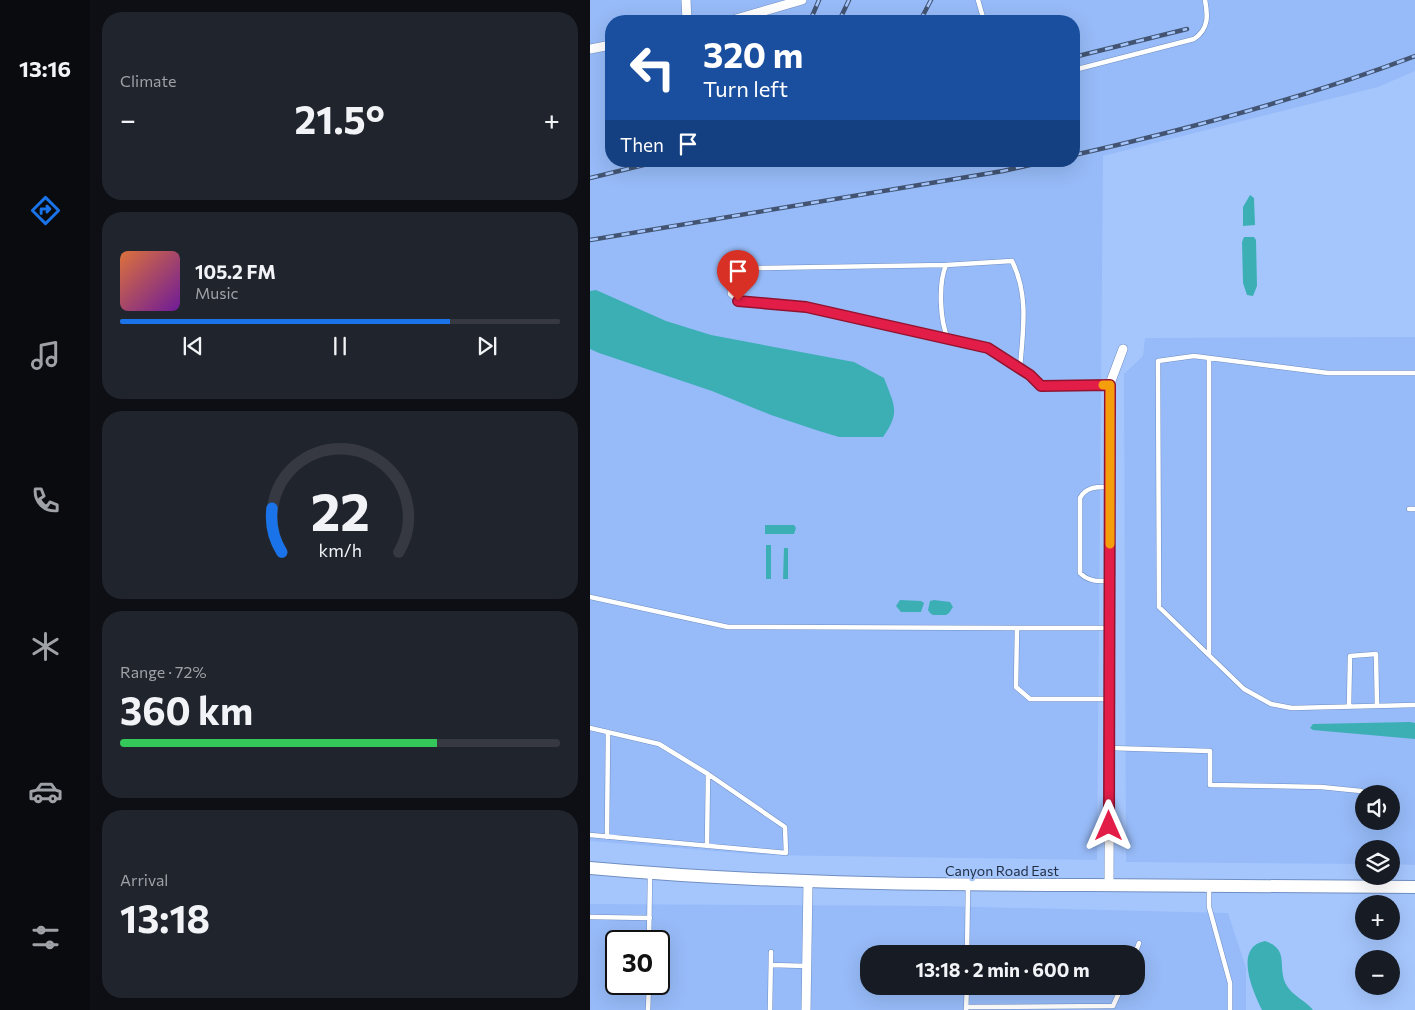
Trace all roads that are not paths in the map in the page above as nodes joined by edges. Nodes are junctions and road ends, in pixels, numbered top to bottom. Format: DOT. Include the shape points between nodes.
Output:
graph roads {
  1 [pos="686,0"];
  2 [pos="802,0"];
  3 [pos="978,0"];
  4 [pos="1205,0"];
  5 [pos="687,15"];
  6 [pos="751,15"];
  7 [pos="982,15"];
  8 [pos="605,46"];
  9 [pos="590,49"];
  10 [pos="1080,68"];
  11 [pos="946,265"];
  12 [pos="948,339"];
  13 [pos="1123,349"];
  14 [pos="1209,358"];
  15 [pos="1020,368"];
  16 [pos="1415,373"];
  17 [pos="1110,385"];
  18 [pos="1110,487"];
  19 [pos="1409,509"];
  20 [pos="1415,509"];
  21 [pos="1110,581"];
  22 [pos="590,597"];
  23 [pos="1017,628"];
  24 [pos="1110,628"];
  25 [pos="1209,655"];
  26 [pos="1110,699"];
  27 [pos="1415,705"];
  28 [pos="1377,706"];
  29 [pos="1349,707"];
  30 [pos="590,728"];
  31 [pos="608,732"];
  32 [pos="1109,748"];
  33 [pos="708,774"];
  34 [pos="1355,790"];
  35 [pos="590,836"];
  36 [pos="607,837"];
  37 [pos="707,846"];
  38 [pos="590,868"];
  39 [pos="650,874"];
  40 [pos="808,882"];
  41 [pos="968,885"];
  42 [pos="1109,885"];
  43 [pos="1209,886"];
  44 [pos="1415,887"];
  45 [pos="590,917"];
  46 [pos="650,918"];
  47 [pos="649,930"];
  48 [pos="967,945"];
  49 [pos="771,952"];
  50 [pos="771,965"];
  51 [pos="807,966"];
  52 [pos="649,995"];
  53 [pos="967,995"];
  54 [pos="1118,995"];
  55 [pos="966,1008"];
  56 [pos="648,1010"];
  57 [pos="770,1010"];
  58 [pos="806,1010"];
  59 [pos="1230,1010"];
  1 -- 5 [label="street"];
  2 -- 6 [label="street"];
  3 -- 7 [label="lane"];
  4 -- 10 [label="lane" via="1207,21 1204,30 1194,39"];
  8 -- 9 [label="street"];
  11 -- 12 [label="lane" via="942,275 943,328"];
  11 -- 12 [label="lane" via="757,268 736,271 730,280 730,294 738,301 806,307"];
  11 -- 15 [label="lane" via="1012,261 1019,275 1025,318"];
  12 -- 15 [label="lane" via="988,348"];
  13 -- 17 [label="street"];
  14 -- 16 [label="lane" via="1328,373"];
  14 -- 25 [label="lane"];
  14 -- 25 [label="lane" via="1194,356 1158,361 1159,607"];
  15 -- 17 [label="lane" via="1041,386"];
  17 -- 18 [label="street"];
  18 -- 21 [label="street"];
  18 -- 21 [label="lane" via="1092,488 1081,495 1080,573 1092,581"];
  19 -- 20 [label="lane"];
  21 -- 24 [label="street"];
  22 -- 23 [label="lane" via="728,626"];
  23 -- 24 [label="lane"];
  23 -- 26 [label="lane" via="1016,687 1030,699"];
  24 -- 26 [label="street"];
  25 -- 29 [label="lane" via="1244,689 1271,704 1292,708"];
  26 -- 32 [label="street"];
  27 -- 28 [label="lane"];
  28 -- 29 [label="lane"];
  28 -- 29 [label="lane" via="1376,654 1350,656"];
  30 -- 31 [label="lane"];
  31 -- 33 [label="lane" via="659,744"];
  31 -- 36 [label="lane"];
  32 -- 34 [label="lane" via="1210,750 1210,785"];
  32 -- 42 [label="street"];
  33 -- 37 [label="lane"];
  33 -- 37 [label="lane" via="785,827 786,853"];
  35 -- 36 [label="lane"];
  36 -- 37 [label="lane"];
  38 -- 39 [label="main road, Canyon Road East"];
  39 -- 40 [label="main road, Canyon Road East"];
  39 -- 46 [label="lane"];
  40 -- 41 [label="main road, Canyon Road East"];
  40 -- 51 [label="street"];
  41 -- 42 [label="main road, Canyon Road East"];
  41 -- 48 [label="lane"];
  42 -- 43 [label="main road, Canyon Road East"];
  43 -- 44 [label="main road, Canyon Road East"];
  43 -- 59 [label="lane" via="1209,906 1230,983"];
  45 -- 46 [label="lane"];
  46 -- 47 [label="lane"];
  49 -- 50 [label="lane"];
  50 -- 51 [label="lane"];
  50 -- 57 [label="lane"];
  51 -- 58 [label="street"];
  52 -- 56 [label="lane"];
  53 -- 55 [label="lane"];
  54 -- 55 [label="lane" via="1113,1006"];
}
